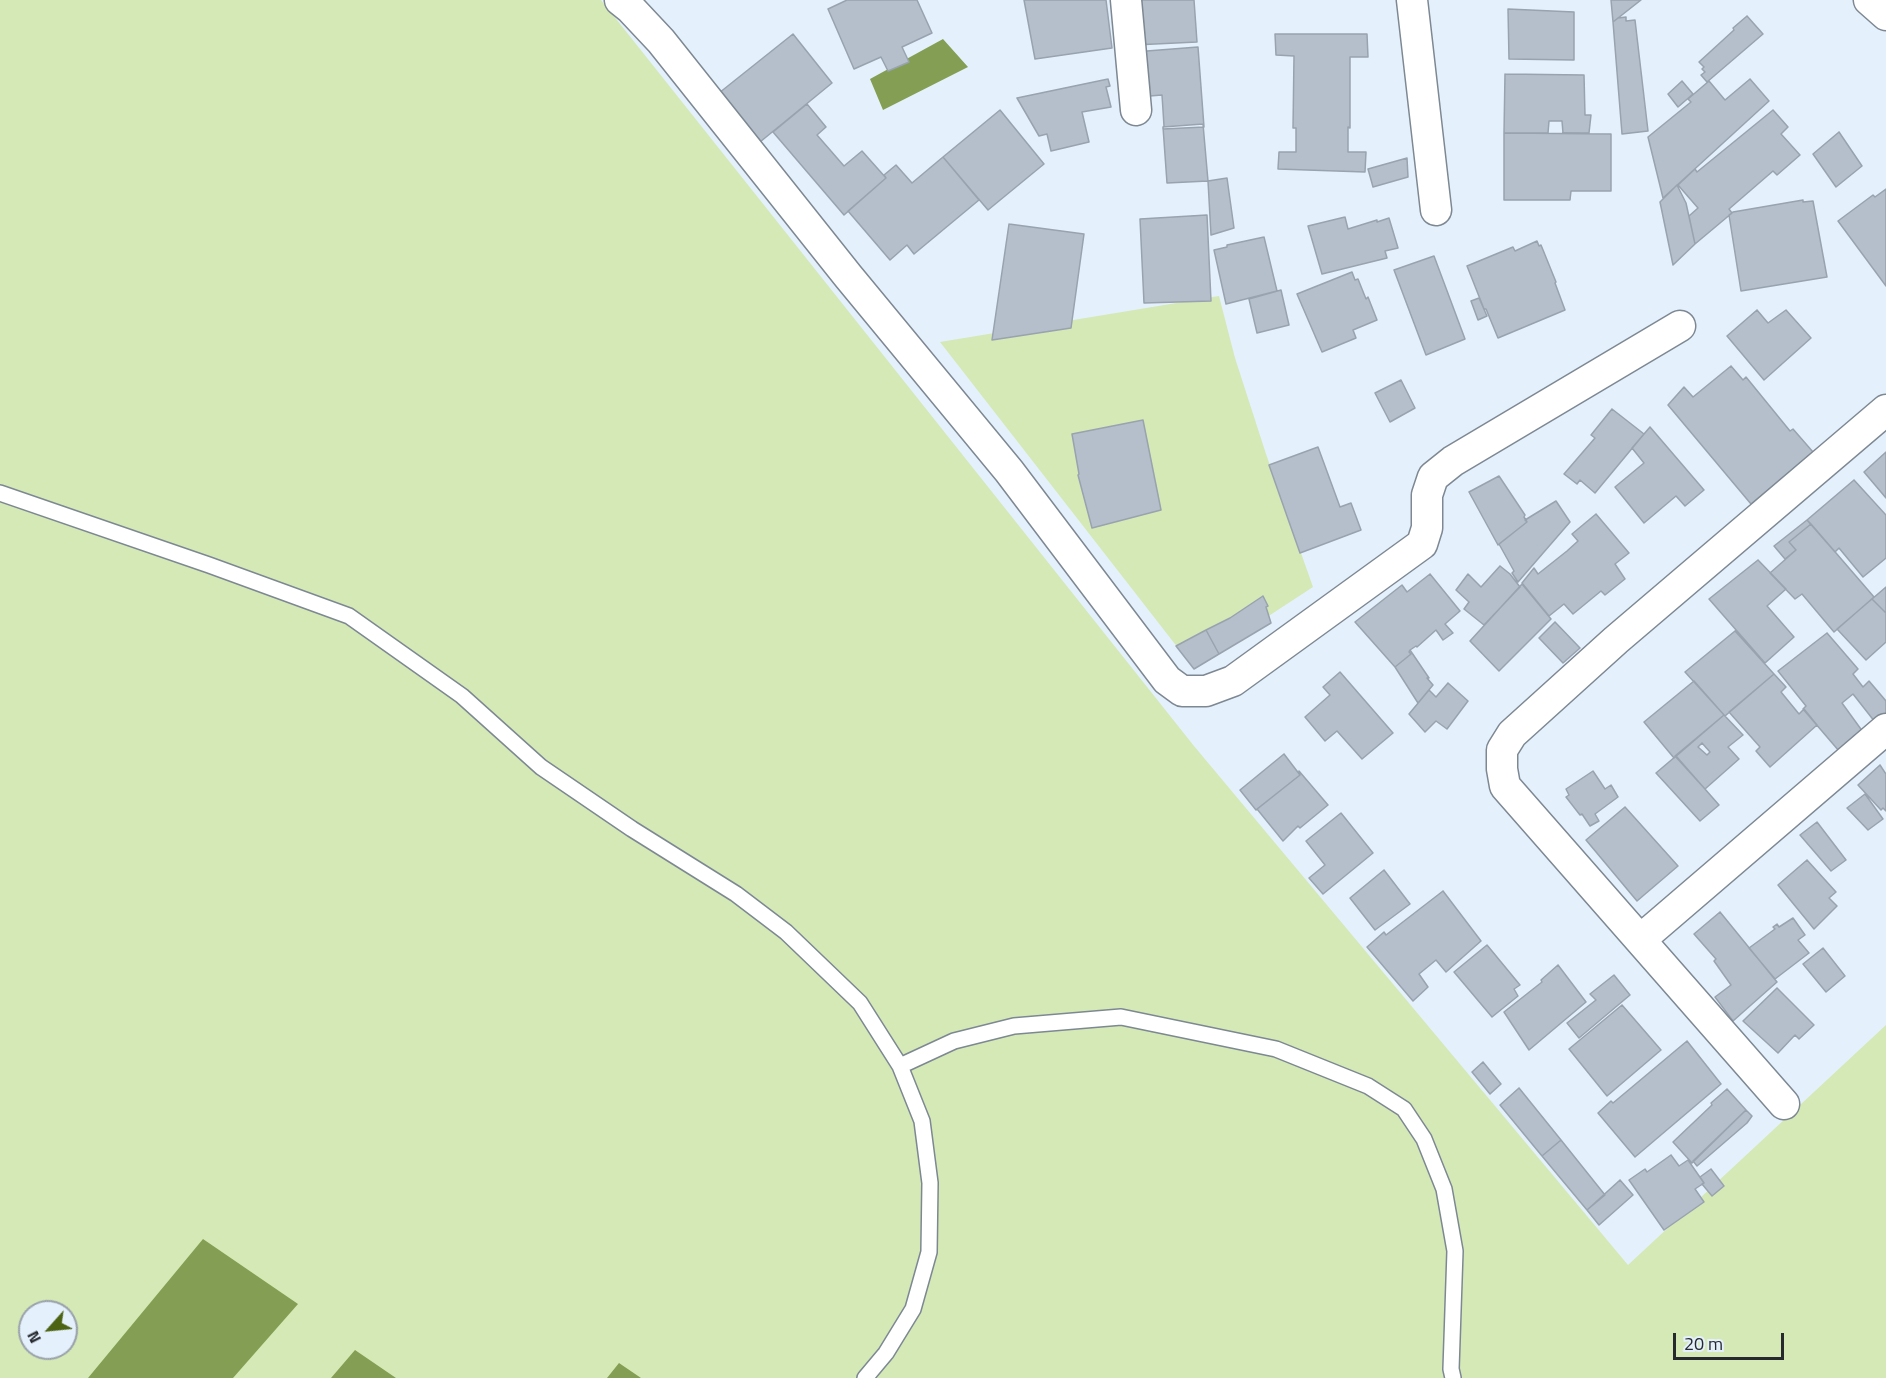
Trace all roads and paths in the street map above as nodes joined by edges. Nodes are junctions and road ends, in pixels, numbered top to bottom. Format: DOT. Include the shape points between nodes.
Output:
graph roads {
  1 [pos="1126,0"];
  2 [pos="1412,0"];
  3 [pos="1869,0"];
  4 [pos="634,3"];
  5 [pos="1886,15"];
  6 [pos="1136,110"];
  7 [pos="1436,210"];
  8 [pos="1680,326"];
  9 [pos="1886,410"];
  10 [pos="0,493"];
  11 [pos="1886,729"];
  12 [pos="1640,940"];
  13 [pos="900,1066"];
  14 [pos="1784,1104"];
  15 [pos="865,1378"];
  16 [pos="1453,1378"];
  1 -- 6 [label="street"];
  2 -- 7 [label="street"];
  3 -- 5 [label="street"];
  4 -- 8 [label="street" via="848,276 1009,471 1167,680 1182,691 1206,691 1233,681 1422,544 1427,528 1427,495 1433,477 1453,461"];
  9 -- 12 [label="street" via="1616,640 1512,734 1502,750 1505,786"];
  10 -- 13 [label="lane" via="349,616 462,696 541,767 736,894 786,932 860,1003"];
  11 -- 12 [label="street"];
  12 -- 14 [label="street"];
  13 -- 15 [label="lane" via="922,1121 930,1183 929,1252 913,1309"];
  13 -- 16 [label="lane" via="954,1041 1014,1026 1121,1017 1276,1049 1368,1086 1404,1109 1424,1139 1444,1189 1455,1251"];
}
